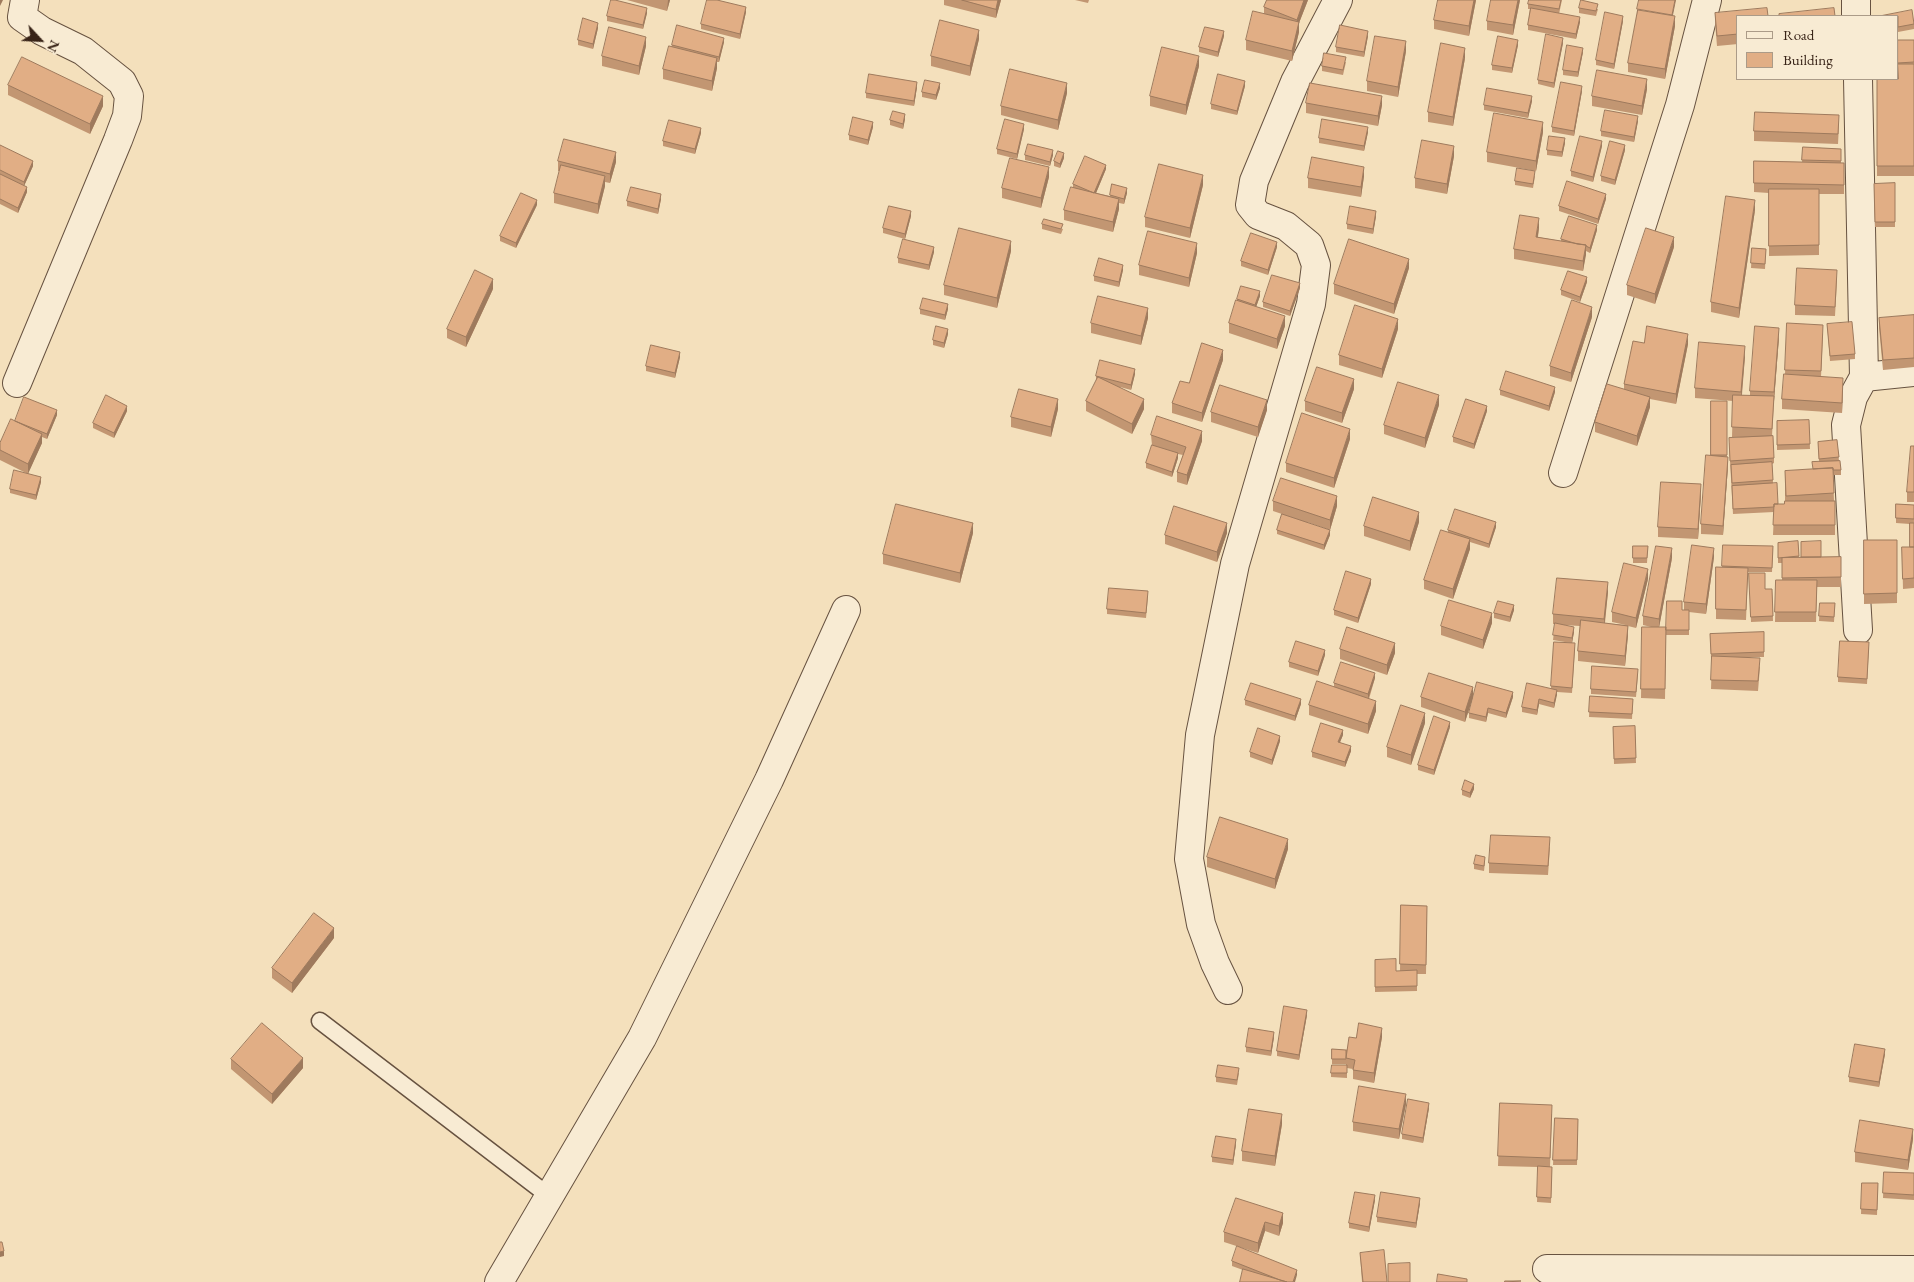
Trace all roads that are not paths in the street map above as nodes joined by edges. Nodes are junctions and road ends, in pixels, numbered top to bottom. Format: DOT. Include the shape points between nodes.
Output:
graph roads {
  1 [pos="26,0"];
  2 [pos="1338,0"];
  3 [pos="1707,0"];
  4 [pos="1856,0"];
  5 [pos="1856,15"];
  6 [pos="1858,80"];
  7 [pos="1914,372"];
  8 [pos="1864,377"];
  9 [pos="17,383"];
  10 [pos="1563,473"];
  11 [pos="846,610"];
  12 [pos="1858,630"];
  13 [pos="1228,990"];
  14 [pos="320,1021"];
  15 [pos="549,1196"];
  16 [pos="1547,1269"];
  17 [pos="1914,1270"];
  18 [pos="499,1282"];
  1 -- 9 [label="street" via="22,17 42,31 83,50 122,82 129,96 127,116 118,140"];
  2 -- 13 [label="street" via="1295,82 1254,181 1250,205 1258,215 1286,226 1309,246 1316,265 1310,304 1235,564 1200,735 1189,859 1202,924"];
  3 -- 10 [label="street" via="1680,104"];
  4 -- 5 [label="street"];
  6 -- 8 [label="street"];
  7 -- 8 [label="street"];
  8 -- 12 [label="street" via="1853,398 1846,425"];
  11 -- 15 [label="street" via="769,780 642,1038"];
  14 -- 15 [label="lane"];
  15 -- 18 [label="street"];
  16 -- 17 [label="street"];
}
